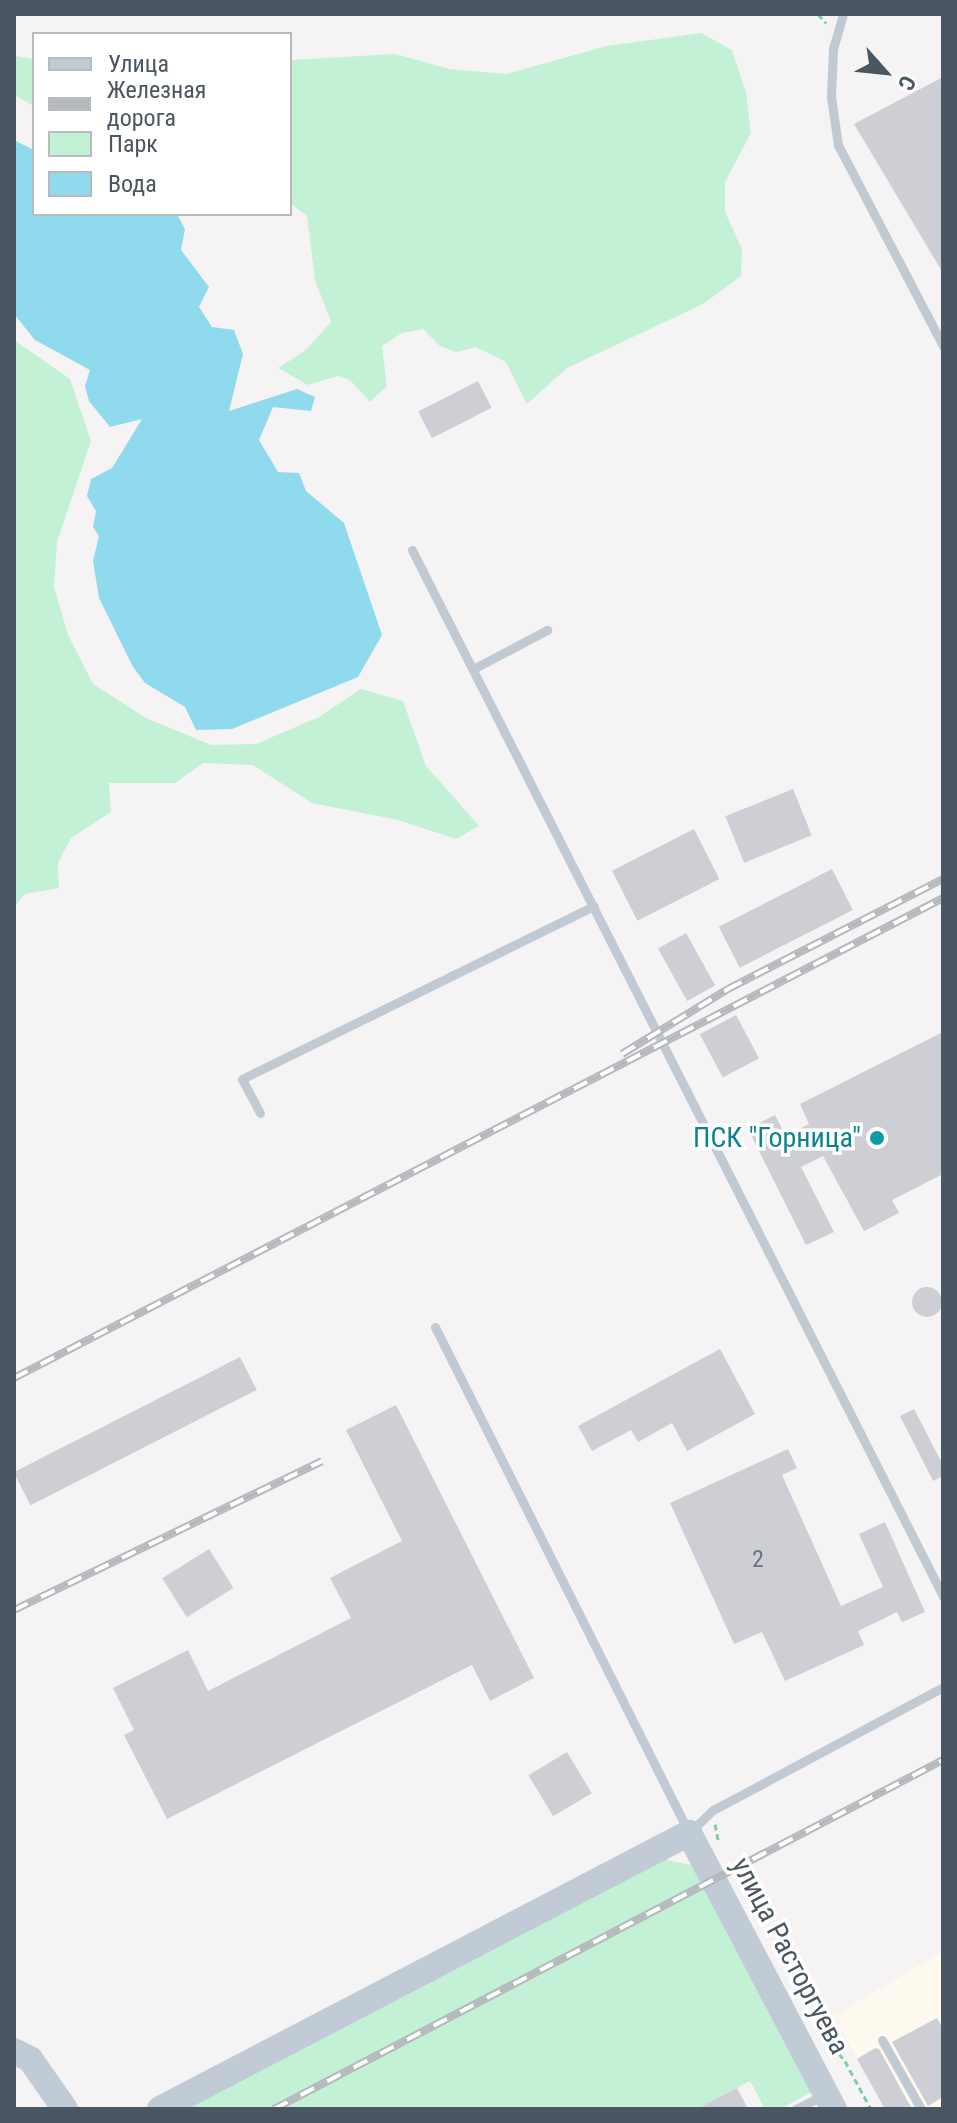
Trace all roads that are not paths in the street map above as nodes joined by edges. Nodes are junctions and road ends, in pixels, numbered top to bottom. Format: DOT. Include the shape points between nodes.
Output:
graph roads {
  1 [pos="843,14"];
  2 [pos="943,346"];
  3 [pos="412,550"];
  4 [pos="547,630"];
  5 [pos="473,669"];
  6 [pos="594,906"];
  7 [pos="260,1113"];
  8 [pos="435,1327"];
  9 [pos="943,1596"];
  10 [pos="943,1687"];
  11 [pos="689,1833"];
  12 [pos="882,2040"];
  13 [pos="14,2051"];
  14 [pos="830,2101"];
  15 [pos="65,2109"];
  16 [pos="160,2109"];
  17 [pos="796,2109"];
  18 [pos="921,2109"];
  1 -- 2 [label="lane" via="834,32 831,85 838,145"];
  3 -- 5 [label="lane"];
  4 -- 5 [label="lane"];
  5 -- 6 [label="lane"];
  6 -- 7 [label="lane" via="242,1079"];
  6 -- 9 [label="lane"];
  8 -- 11 [label="lane"];
  10 -- 11 [label="lane" via="713,1810"];
  11 -- 14 [label="street, улица Расторгуева"];
  11 -- 16 [label="street"];
  12 -- 18 [label="lane"];
  13 -- 15 [label="street" via="30,2059"];
  14 -- 17 [label="lane"];
}
